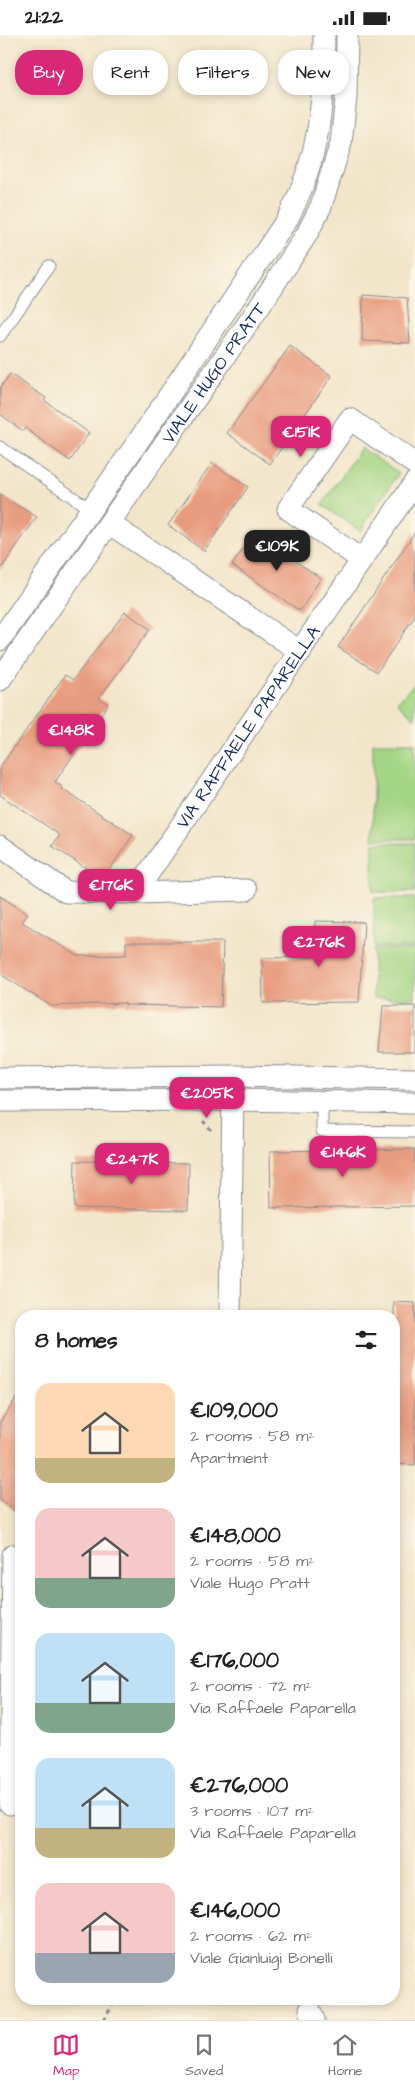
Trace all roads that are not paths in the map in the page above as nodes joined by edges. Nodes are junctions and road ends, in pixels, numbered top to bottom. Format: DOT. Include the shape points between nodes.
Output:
graph roads {
  1 [pos="324,35"];
  2 [pos="347,35"];
  3 [pos="49,266"];
  4 [pos="0,336"];
  5 [pos="0,447"];
  6 [pos="415,464"];
  7 [pos="415,482"];
  8 [pos="90,509"];
  9 [pos="110,524"];
  10 [pos="362,560"];
  11 [pos="0,640"];
  12 [pos="301,652"];
  13 [pos="0,680"];
  14 [pos="0,846"];
  15 [pos="246,890"];
  16 [pos="134,893"];
  17 [pos="234,1076"];
  18 [pos="0,1078"];
  19 [pos="415,1079"];
  20 [pos="232,1100"];
  21 [pos="0,1101"];
  22 [pos="322,1103"];
  23 [pos="415,1103"];
  24 [pos="415,1131"];
  25 [pos="230,1310"];
  26 [pos="11,1555"];
  27 [pos="10,1804"];
  1 -- 8 [label="street, VIALE HUGO PRATT" via="320,124 298,200 275,239"];
  2 -- 9 [label="street, VIALE HUGO PRATT" via="341,143 321,206 286,268"];
  3 -- 4 [label="lane"];
  5 -- 8 [label="lane"];
  6 -- 10 [label="street" via="350,419 288,509"];
  7 -- 10 [label="street, VIA RAFFAELE PAPARELLA"];
  8 -- 11 [label="street, VIALE HUGO PRATT"];
  9 -- 12 [label="street"];
  9 -- 13 [label="street, VIALE HUGO PRATT"];
  10 -- 12 [label="street, VIA RAFFAELE PAPARELLA"];
  12 -- 16 [label="street, VIA RAFFAELE PAPARELLA"];
  14 -- 16 [label="street" via="66,892"];
  15 -- 16 [label="street"];
  17 -- 18 [label="street"];
  17 -- 19 [label="street"];
  17 -- 20 [label="street"];
  20 -- 21 [label="street"];
  20 -- 22 [label="street"];
  20 -- 25 [label="street"];
  22 -- 23 [label="street"];
  22 -- 24 [label="lane" via="322,1131"];
  26 -- 27 [label="street"];
}
